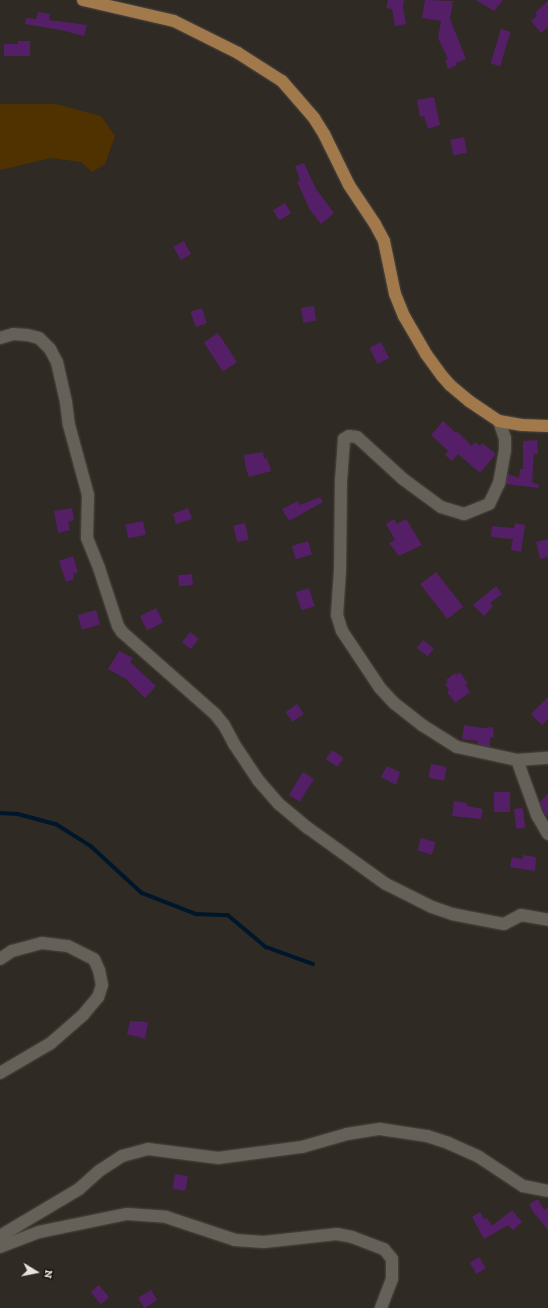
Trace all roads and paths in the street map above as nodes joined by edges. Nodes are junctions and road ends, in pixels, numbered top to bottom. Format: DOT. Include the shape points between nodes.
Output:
graph roads {
  1 [pos="84,0"];
  2 [pos="0,338"];
  3 [pos="499,421"];
  4 [pos="548,426"];
  5 [pos="548,758"];
  6 [pos="517,760"];
  7 [pos="548,834"];
  8 [pos="548,920"];
  9 [pos="0,959"];
  10 [pos="0,1073"];
  11 [pos="548,1191"];
  12 [pos="0,1236"];
  13 [pos="0,1247"];
  14 [pos="381,1308"];
  1 -- 3 [label="main road" via="174,21 238,53 282,81 314,118 349,185 384,241 395,294 404,316 426,354 450,385"];
  2 -- 8 [label="street" via="13,334 38,338 50,349 57,362 69,425 88,495 86,538 118,626 215,714 258,780 280,804 308,828 386,884 432,906 452,914 504,924 521,915"];
  3 -- 4 [label="main road"];
  3 -- 6 [label="street" via="505,438 499,483 489,504 464,514 441,507 403,479 357,437 349,436 344,439 337,615 342,630 380,688 422,726 457,747"];
  5 -- 6 [label="street"];
  6 -- 7 [label="street" via="537,815"];
  9 -- 10 [label="street" via="12,951 42,943 68,946 94,959 100,970 102,984 98,998 51,1043"];
  11 -- 12 [label="street" via="523,1186 479,1157 448,1143 427,1136 380,1129 348,1134 302,1147 218,1158 148,1149 122,1156 99,1171 79,1189"];
  13 -- 14 [label="street" via="39,1232 127,1214 166,1217 235,1240 264,1242 337,1234 352,1236 384,1249 392,1258 392,1279"];
}
